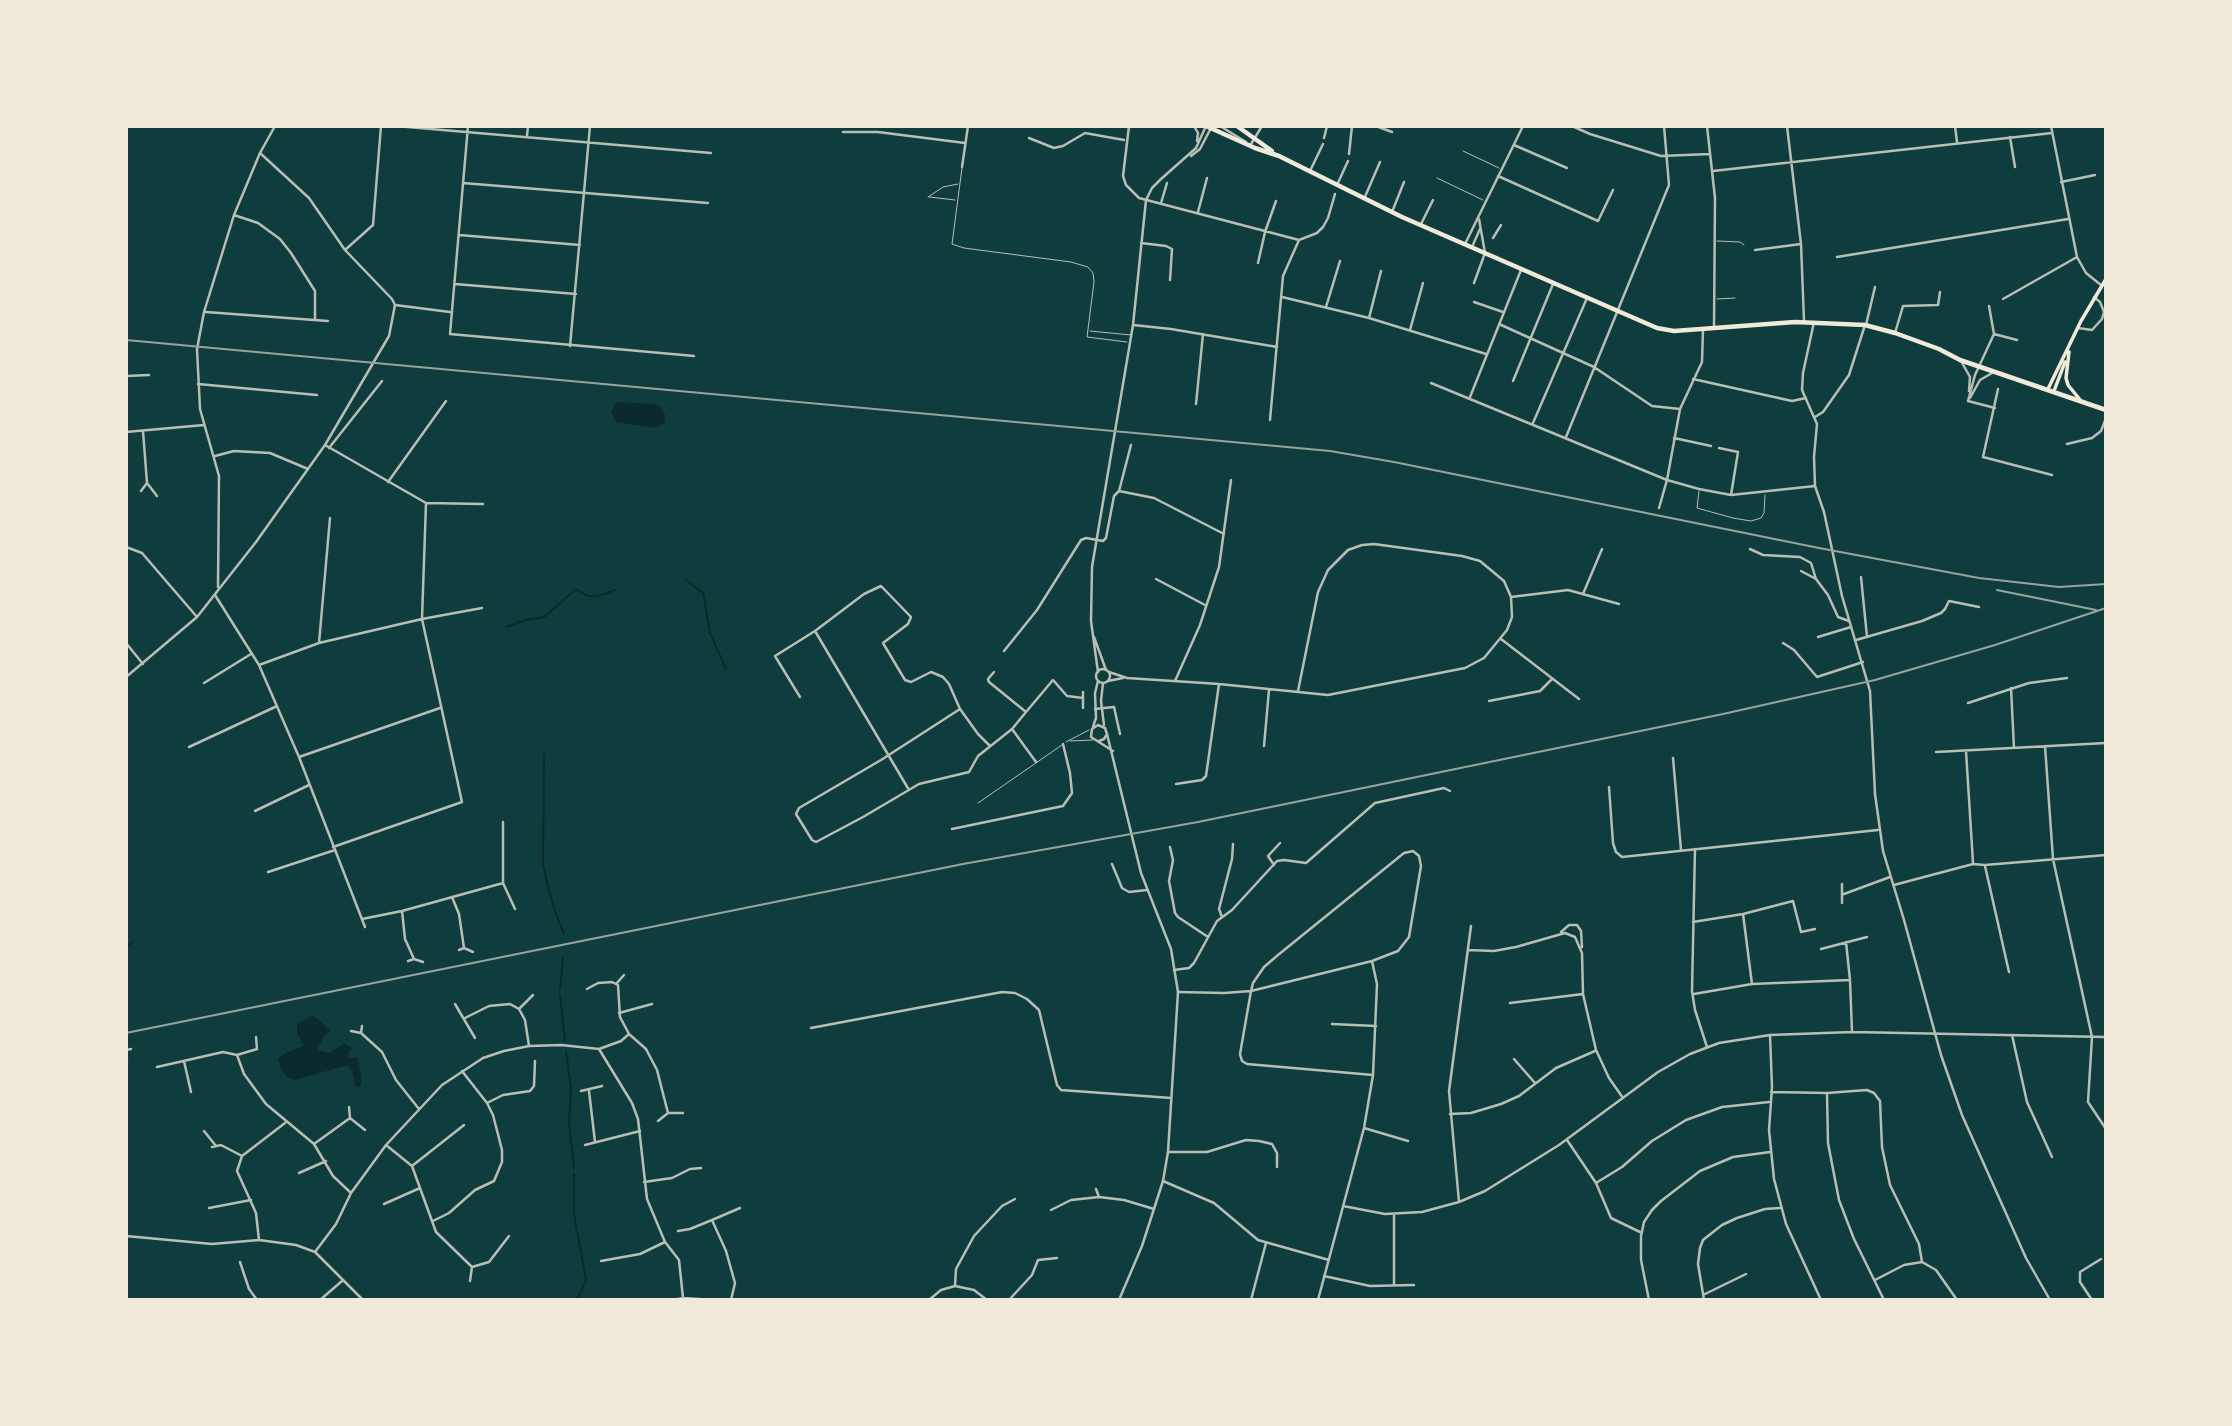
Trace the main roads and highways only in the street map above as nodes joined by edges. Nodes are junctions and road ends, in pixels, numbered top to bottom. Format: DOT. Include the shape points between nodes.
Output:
graph roads {
  1 [pos="1237,126"];
  2 [pos="1209,127"];
  3 [pos="1275,154"];
  4 [pos="2106,279"];
  5 [pos="2070,346"];
  6 [pos="2051,390"];
  7 [pos="2081,401"];
  8 [pos="2106,410"];
  1 -- 3 [label="highway"];
  2 -- 3 [label="highway"];
  3 -- 6 [label="highway" via="1392,212 1657,328 1674,331 1804,322 1866,326"];
  4 -- 5 [label="main road"];
  5 -- 6 [label="main road"];
  5 -- 7 [label="main road" via="2066,379"];
  6 -- 7 [label="highway"];
  7 -- 8 [label="highway"];
}
